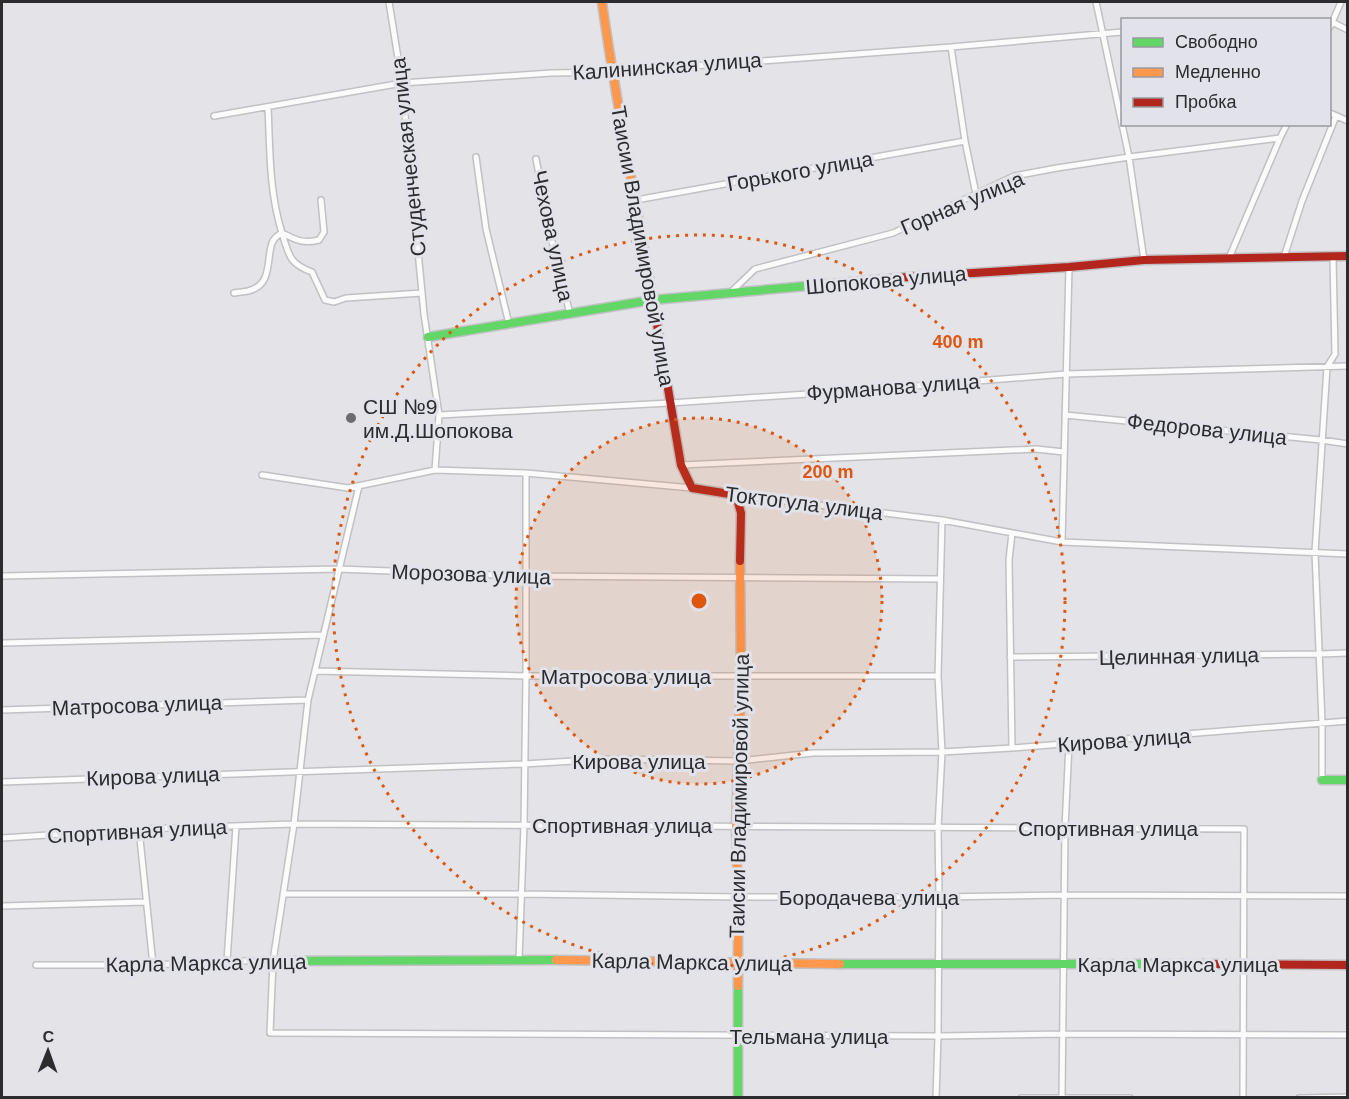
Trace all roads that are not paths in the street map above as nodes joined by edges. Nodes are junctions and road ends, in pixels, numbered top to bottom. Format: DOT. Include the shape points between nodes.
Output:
graph roads {
  1 [pos="390,2"];
  2 [pos="602,2"];
  3 [pos="1096,2"];
  4 [pos="1341,3"];
  5 [pos="1347,7"];
  6 [pos="1331,25"];
  7 [pos="1347,30"];
  8 [pos="1121,32"];
  9 [pos="1102,33"];
  10 [pos="951,47"];
  11 [pos="612,72"];
  12 [pos="402,83"];
  13 [pos="268,107"];
  14 [pos="1331,115"];
  15 [pos="214,116"];
  16 [pos="1336,116"];
  17 [pos="1121,120"];
  18 [pos="1347,121"];
  19 [pos="1122,126"];
  20 [pos="1286,126"];
  21 [pos="1280,138"];
  22 [pos="965,141"];
  23 [pos="476,157"];
  24 [pos="1129,157"];
  25 [pos="536,159"];
  26 [pos="976,194"];
  27 [pos="321,200"];
  28 [pos="636,200"];
  29 [pos="282,233"];
  30 [pos="1347,256"];
  31 [pos="1284,257"];
  32 [pos="1333,257"];
  33 [pos="1229,258"];
  34 [pos="1144,260"];
  35 [pos="1069,267"];
  36 [pos="234,292"];
  37 [pos="422,293"];
  38 [pos="729,294"];
  39 [pos="652,300"];
  40 [pos="570,314"];
  41 [pos="509,324"];
  42 [pos="428,337"];
  43 [pos="1347,366"];
  44 [pos="1327,367"];
  45 [pos="1066,374"];
  46 [pos="670,403"];
  47 [pos="439,415"];
  48 [pos="1065,415"];
  49 [pos="1322,440"];
  50 [pos="1347,444"];
  51 [pos="1064,452"];
  52 [pos="681,465"];
  53 [pos="435,470"];
  54 [pos="526,473"];
  55 [pos="262,475"];
  56 [pos="359,486"];
  57 [pos="692,488"];
  58 [pos="736,495"];
  59 [pos="942,520"];
  60 [pos="1012,533"];
  61 [pos="1062,542"];
  62 [pos="1315,552"];
  63 [pos="1347,554"];
  64 [pos="338,569"];
  65 [pos="2,576"];
  66 [pos="525,576"];
  67 [pos="739,578"];
  68 [pos="940,579"];
  69 [pos="323,635"];
  70 [pos="2,643"];
  71 [pos="1347,653"];
  72 [pos="1319,654"];
  73 [pos="1010,657"];
  74 [pos="315,671"];
  75 [pos="526,676"];
  76 [pos="741,676"];
  77 [pos="938,676"];
  78 [pos="308,700"];
  79 [pos="2,710"];
  80 [pos="1347,721"];
  81 [pos="1322,723"];
  82 [pos="1069,744"];
  83 [pos="1012,748"];
  84 [pos="942,752"];
  85 [pos="739,761"];
  86 [pos="524,764"];
  87 [pos="301,771"];
  88 [pos="1322,780"];
  89 [pos="1347,780"];
  90 [pos="2,782"];
  91 [pos="294,824"];
  92 [pos="524,825"];
  93 [pos="236,826"];
  94 [pos="736,826"];
  95 [pos="938,828"];
  96 [pos="1065,828"];
  97 [pos="139,829"];
  98 [pos="2,838"];
  99 [pos="284,894"];
  100 [pos="522,894"];
  101 [pos="1064,895"];
  102 [pos="1243,896"];
  103 [pos="1347,896"];
  104 [pos="738,897"];
  105 [pos="939,897"];
  106 [pos="146,902"];
  107 [pos="2,906"];
  108 [pos="519,959"];
  109 [pos="227,961"];
  110 [pos="273,961"];
  111 [pos="737,963"];
  112 [pos="1064,963"];
  113 [pos="36,964"];
  114 [pos="1242,964"];
  115 [pos="153,965"];
  116 [pos="938,965"];
  117 [pos="1347,965"];
  118 [pos="1064,1034"];
  119 [pos="1244,1034"];
  120 [pos="737,1035"];
  121 [pos="1347,1035"];
  122 [pos="938,1036"];
  123 [pos="1062,1097"];
  124 [pos="1347,1097"];
  125 [pos="738,1098"];
  126 [pos="936,1098"];
  127 [pos="1022,1098"];
  128 [pos="1130,1098"];
  129 [pos="1243,1098"];
  130 [pos="1299,1098"];
  1 -- 12 [label="street, Студенческая улица"];
  2 -- 11 [label="street, Таисии Владимировой улица"];
  3 -- 9 [label="street"];
  4 -- 5 [label="street"];
  4 -- 6 [label="street"];
  6 -- 7 [label="street"];
  8 -- 9 [label="street, Калининская улица"];
  9 -- 10 [label="street, Калининская улица"];
  9 -- 17 [label="street"];
  10 -- 11 [label="street, Калининская улица"];
  10 -- 22 [label="street"];
  11 -- 12 [label="street, Калининская улица"];
  11 -- 28 [label="street, Таисии Владимировой улица"];
  12 -- 13 [label="street, Калининская улица"];
  12 -- 37 [label="street, Студенческая улица"];
  13 -- 15 [label="street, Калининская улица"];
  13 -- 29 [label="street" via="276,214"];
  14 -- 16 [label="street"];
  16 -- 18 [label="street"];
  16 -- 31 [label="street"];
  19 -- 24 [label="street"];
  20 -- 21 [label="street"];
  21 -- 24 [label="street, Горная улица"];
  21 -- 33 [label="street"];
  22 -- 26 [label="street"];
  22 -- 28 [label="street, Горького улица"];
  23 -- 41 [label="street" via="486,228"];
  24 -- 26 [label="street, Горная улица" via="1014,176"];
  24 -- 34 [label="street"];
  25 -- 40 [label="street, Чехова улица"];
  26 -- 38 [label="street, Горная улица" via="893,232 755,269"];
  27 -- 29 [label="street" via="324,232 319,240 308,243"];
  28 -- 39 [label="street, Таисии Владимировой улица"];
  29 -- 36 [label="street" via="272,242 268,270 261,285 250,291"];
  29 -- 37 [label="street" via="288,253 298,267 312,272 325,300"];
  30 -- 32 [label="street, Шопокова улица"];
  31 -- 32 [label="street, Шопокова улица"];
  31 -- 33 [label="street, Шопокова улица"];
  32 -- 44 [label="street" via="1335,354"];
  33 -- 34 [label="street, Шопокова улица"];
  34 -- 35 [label="street, Шопокова улица"];
  35 -- 38 [label="street, Шопокова улица"];
  35 -- 45 [label="street"];
  37 -- 42 [label="street, Студенческая улица"];
  38 -- 39 [label="street, Шопокова улица"];
  39 -- 40 [label="street, Шопокова улица"];
  39 -- 46 [label="street, Таисии Владимировой улица"];
  40 -- 41 [label="street, Шопокова улица"];
  41 -- 42 [label="street, Шопокова улица"];
  42 -- 47 [label="street"];
  43 -- 44 [label="street, Фурманова улица"];
  44 -- 45 [label="street, Фурманова улица"];
  44 -- 49 [label="street"];
  45 -- 46 [label="street, Фурманова улица"];
  45 -- 48 [label="street"];
  46 -- 47 [label="street, Фурманова улица"];
  46 -- 52 [label="street, Таисии Владимировой улица"];
  47 -- 53 [label="street"];
  48 -- 49 [label="street, Федорова улица"];
  48 -- 51 [label="street"];
  49 -- 50 [label="street, Федорова улица"];
  49 -- 62 [label="street"];
  51 -- 52 [label="street" via="1036,449"];
  51 -- 61 [label="street"];
  52 -- 57 [label="street, Таисии Владимировой улица"];
  53 -- 54 [label="street, Токтогула улица"];
  53 -- 56 [label="street, Токтогула улица"];
  54 -- 57 [label="street, Токтогула улица"];
  54 -- 66 [label="street"];
  55 -- 56 [label="street, Токтогула улица" via="348,488"];
  56 -- 64 [label="street"];
  57 -- 58 [label="street, Токтогула улица"];
  58 -- 59 [label="street, Токтогула улица"];
  58 -- 67 [label="street, Таисии Владимировой улица" via="741,513"];
  59 -- 60 [label="street, Токтогула улица"];
  59 -- 68 [label="street"];
  60 -- 61 [label="street, Токтогула улица"];
  60 -- 73 [label="street"];
  61 -- 62 [label="street, Токтогула улица"];
  62 -- 63 [label="street, Токтогула улица"];
  62 -- 72 [label="street"];
  64 -- 65 [label="street, Морозова улица"];
  64 -- 66 [label="street, Морозова улица"];
  64 -- 69 [label="street"];
  66 -- 67 [label="street, Морозова улица"];
  66 -- 75 [label="street"];
  67 -- 68 [label="street, Морозова улица"];
  67 -- 76 [label="street, Таисии Владимировой улица"];
  68 -- 77 [label="street"];
  69 -- 70 [label="street"];
  69 -- 74 [label="street"];
  71 -- 72 [label="street, Целинная улица"];
  72 -- 73 [label="street, Целинная улица"];
  72 -- 81 [label="street"];
  73 -- 83 [label="street"];
  74 -- 75 [label="street, Матросова улица"];
  74 -- 78 [label="street"];
  75 -- 76 [label="street, Матросова улица"];
  75 -- 86 [label="street"];
  76 -- 77 [label="street, Матросова улица"];
  76 -- 85 [label="street, Таисии Владимировой улица"];
  77 -- 84 [label="street"];
  78 -- 79 [label="street, Матросова улица"];
  78 -- 87 [label="street"];
  80 -- 81 [label="street, Кирова улица"];
  81 -- 82 [label="street, Кирова улица"];
  81 -- 88 [label="street"];
  82 -- 83 [label="street, Кирова улица"];
  82 -- 96 [label="street"];
  83 -- 84 [label="street, Кирова улица"];
  84 -- 85 [label="street, Кирова улица" via="813,753"];
  84 -- 95 [label="street"];
  85 -- 86 [label="street, Кирова улица" via="607,759"];
  85 -- 94 [label="street, Таисии Владимировой улица"];
  86 -- 87 [label="street, Кирова улица"];
  86 -- 92 [label="street"];
  87 -- 90 [label="street, Кирова улица"];
  87 -- 91 [label="street"];
  88 -- 89 [label="street"];
  91 -- 92 [label="street, Спортивная улица"];
  91 -- 93 [label="street, Спортивная улица"];
  91 -- 99 [label="street"];
  92 -- 94 [label="street, Спортивная улица"];
  92 -- 100 [label="street"];
  93 -- 97 [label="street, Спортивная улица"];
  93 -- 109 [label="street"];
  94 -- 95 [label="street, Спортивная улица"];
  94 -- 104 [label="street, Таисии Владимировой улица"];
  95 -- 96 [label="street, Спортивная улица"];
  95 -- 105 [label="street"];
  96 -- 101 [label="street"];
  96 -- 102 [label="street, Спортивная улица" via="1244,829"];
  97 -- 98 [label="street, Спортивная улица"];
  97 -- 106 [label="street"];
  99 -- 100 [label="street, Бородачева улица"];
  99 -- 110 [label="street"];
  100 -- 104 [label="street, Бородачева улица"];
  100 -- 108 [label="street"];
  101 -- 102 [label="street, Бородачева улица"];
  101 -- 105 [label="street, Бородачева улица"];
  101 -- 112 [label="street"];
  102 -- 103 [label="street, Бородачева улица"];
  102 -- 114 [label="street"];
  104 -- 105 [label="street, Бородачева улица"];
  104 -- 111 [label="street, Таисии Владимировой улица"];
  105 -- 116 [label="street"];
  106 -- 107 [label="street"];
  106 -- 115 [label="street"];
  108 -- 110 [label="street, Карла Маркса улица"];
  108 -- 111 [label="street, Карла Маркса улица"];
  109 -- 110 [label="street, Карла Маркса улица"];
  109 -- 115 [label="street, Карла Маркса улица"];
  110 -- 120 [label="street, Тельмана улица" via="270,1033"];
  111 -- 116 [label="street, Карла Маркса улица"];
  111 -- 120 [label="street, Таисии Владимировой улица"];
  112 -- 114 [label="street, Карла Маркса улица"];
  112 -- 116 [label="street, Карла Маркса улица"];
  112 -- 118 [label="street"];
  113 -- 115 [label="street, Карла Маркса улица"];
  114 -- 117 [label="street, Карла Маркса улица"];
  114 -- 119 [label="street"];
  116 -- 122 [label="street"];
  118 -- 119 [label="street, Тельмана улица"];
  118 -- 122 [label="street, Тельмана улица"];
  118 -- 123 [label="street"];
  119 -- 121 [label="street, Тельмана улица"];
  119 -- 129 [label="street"];
  120 -- 122 [label="street, Тельмана улица"];
  120 -- 125 [label="street, Таисии Владимировой улица"];
  122 -- 126 [label="street"];
  123 -- 127 [label="street"];
  123 -- 128 [label="street"];
  124 -- 130 [label="street"];
}
